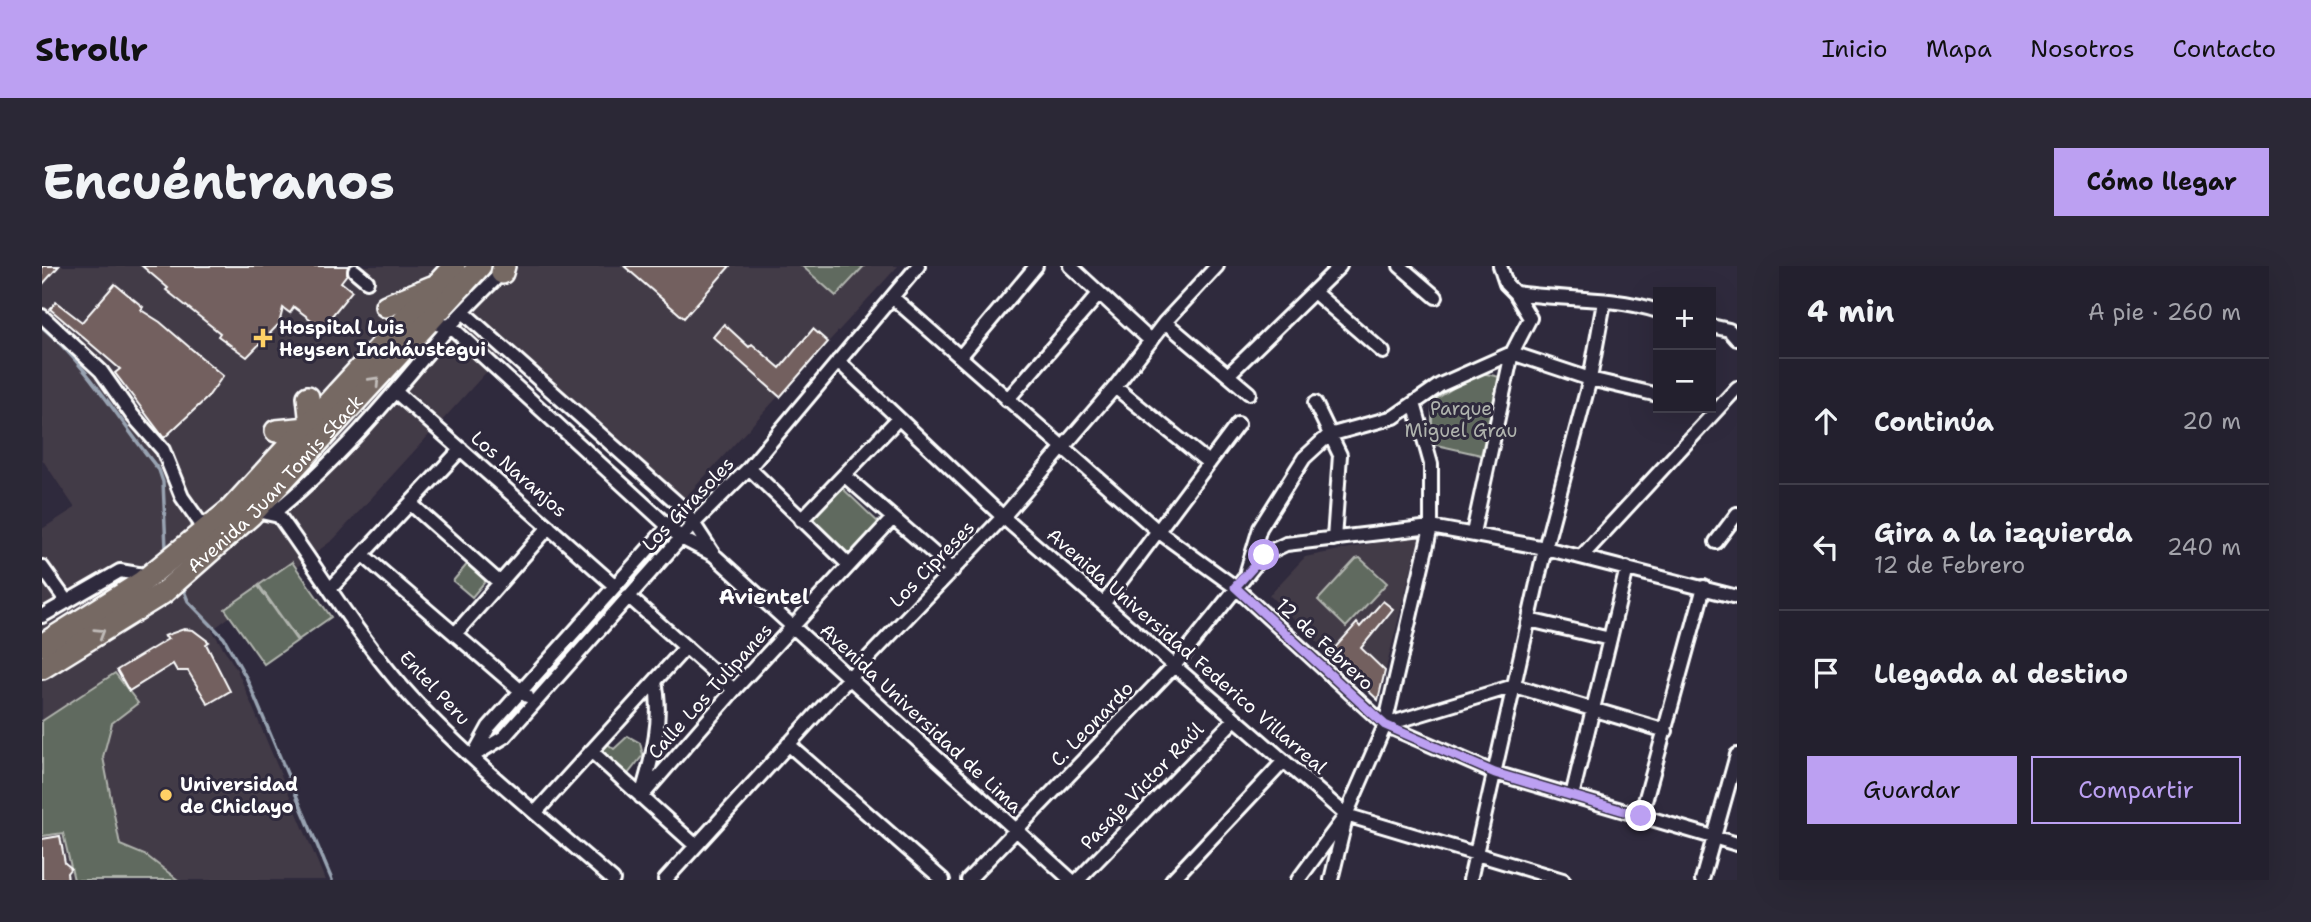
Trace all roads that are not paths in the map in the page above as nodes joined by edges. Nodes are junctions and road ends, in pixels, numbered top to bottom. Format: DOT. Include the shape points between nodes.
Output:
graph roads {
  1 [pos="454,266"];
  2 [pos="481,266"];
  3 [pos="918,266"];
  4 [pos="1036,266"];
  5 [pos="1070,266"];
  6 [pos="1217,266"];
  7 [pos="1340,266"];
  8 [pos="1399,266"];
  9 [pos="1500,266"];
  10 [pos="505,268"];
  11 [pos="355,271"];
  12 [pos="438,275"];
  13 [pos="367,281"];
  14 [pos="1100,293"];
  15 [pos="1315,293"];
  16 [pos="1515,293"];
  17 [pos="892,297"];
  18 [pos="1436,297"];
  19 [pos="1604,302"];
  20 [pos="386,306"];
  21 [pos="1653,309"];
  22 [pos="463,312"];
  23 [pos="42,316"];
  24 [pos="1165,322"];
  25 [pos="439,324"];
  26 [pos="1716,327"];
  27 [pos="1737,339"];
  28 [pos="1151,341"];
  29 [pos="1383,352"];
  30 [pos="1512,353"];
  31 [pos="960,357"];
  32 [pos="838,360"];
  33 [pos="1228,375"];
  34 [pos="1590,379"];
  35 [pos="1115,387"];
  36 [pos="1737,388"];
  37 [pos="397,393"];
  38 [pos="1249,393"];
  39 [pos="1653,394"];
  40 [pos="307,397"];
  41 [pos="1007,400"];
  42 [pos="1315,403"];
  43 [pos="1414,403"];
  44 [pos="1716,405"];
  45 [pos="1709,413"];
  46 [pos="897,420"];
  47 [pos="1238,424"];
  48 [pos="309,426"];
  49 [pos="276,431"];
  50 [pos="1329,435"];
  51 [pos="461,449"];
  52 [pos="1062,449"];
  53 [pos="1209,463"];
  54 [pos="749,468"];
  55 [pos="845,476"];
  56 [pos="411,504"];
  57 [pos="684,509"];
  58 [pos="262,514"];
  59 [pos="1737,514"];
  60 [pos="1003,517"];
  61 [pos="893,518"];
  62 [pos="801,520"];
  63 [pos="695,522"];
  64 [pos="668,526"];
  65 [pos="550,527"];
  66 [pos="1431,527"];
  67 [pos="206,531"];
  68 [pos="1159,532"];
  69 [pos="1473,533"];
  70 [pos="681,538"];
  71 [pos="1334,539"];
  72 [pos="1716,542"];
  73 [pos="1545,548"];
  74 [pos="363,555"];
  75 [pos="714,555"];
  76 [pos="1581,557"];
  77 [pos="849,565"];
  78 [pos="42,567"];
  79 [pos="1627,568"];
  80 [pos="953,570"];
  81 [pos="1246,575"];
  82 [pos="150,576"];
  83 [pos="500,583"];
  84 [pos="614,585"];
  85 [pos="1235,587"];
  86 [pos="1704,587"];
  87 [pos="331,588"];
  88 [pos="628,596"];
  89 [pos="1737,597"];
  90 [pos="67,602"];
  91 [pos="1104,603"];
  92 [pos="42,617"];
  93 [pos="1529,620"];
  94 [pos="794,626"];
  95 [pos="455,634"];
  96 [pos="1610,639"];
  97 [pos="686,647"];
  98 [pos="45,661"];
  99 [pos="1174,666"];
  100 [pos="849,678"];
  101 [pos="655,681"];
  102 [pos="1514,686"];
  103 [pos="521,690"];
  104 [pos="734,690"];
  105 [pos="533,702"];
  106 [pos="1593,710"];
  107 [pos="1235,719"];
  108 [pos="1385,725"];
  109 [pos="1666,731"];
  110 [pos="788,744"];
  111 [pos="591,751"];
  112 [pos="1737,755"];
  113 [pos="473,756"];
  114 [pos="1284,761"];
  115 [pos="1495,773"];
  116 [pos="1572,796"];
  117 [pos="641,797"];
  118 [pos="536,812"];
  119 [pos="1346,815"];
  120 [pos="1641,816"];
  121 [pos="1016,831"];
  122 [pos="1713,837"];
  123 [pos="1737,844"];
  124 [pos="696,846"];
  125 [pos="1475,855"];
  126 [pos="613,880"];
  127 [pos="664,880"];
  128 [pos="943,880"];
  129 [pos="968,880"];
  130 [pos="1071,880"];
  131 [pos="1078,880"];
  132 [pos="1172,880"];
  133 [pos="1298,880"];
  134 [pos="1332,880"];
  135 [pos="1469,880"];
  136 [pos="1563,880"];
  137 [pos="1702,880"];
  1 -- 12 [label="main road, Avenida Juan Tomis Stack"];
  2 -- 25 [label="main road, Avenida Juan Tomis Stack"];
  3 -- 17 [label="street, Los Girasoles"];
  4 -- 31 [label="street"];
  5 -- 14 [label="street"];
  6 -- 24 [label="street, Los Cipreses"];
  7 -- 15 [label="street"];
  8 -- 18 [label="street"];
  9 -- 16 [label="street"];
  10 -- 22 [label="street, Avenida Juan Tomis Stack"];
  11 -- 13 [label="street"];
  12 -- 20 [label="main road" via="414,294"];
  12 -- 48 [label="main road, Avenida Juan Tomis Stack"];
  14 -- 28 [label="street"];
  14 -- 41 [label="street"];
  15 -- 29 [label="street"];
  15 -- 33 [label="street"];
  16 -- 19 [label="street"];
  16 -- 30 [label="street" via="1530,318"];
  17 -- 31 [label="street, 12 de Febrero"];
  17 -- 32 [label="street, Los Girasoles"];
  19 -- 21 [label="street"];
  19 -- 34 [label="street"];
  22 -- 25 [label="street, Avenida Juan Tomis Stack"];
  22 -- 57 [label="street, Avenida Universidad de Lima"];
  23 -- 67 [label="street" via="101,371 163,450 182,497"];
  24 -- 28 [label="street, Los Cipreses"];
  24 -- 33 [label="street"];
  25 -- 37 [label="street, Avenida Juan Tomis Stack"];
  58 -- 25 [label="main road, Avenida Juan Tomis Stack, one-way"];
  25 -- 64 [label="street, Avenida Universidad de Lima"];
  26 -- 27 [label="street" via="1729,330"];
  28 -- 35 [label="street, Los Cipreses"];
  30 -- 34 [label="street"];
  30 -- 43 [label="street" via="1440,385"];
  30 -- 69 [label="street"];
  31 -- 41 [label="street, 12 de Febrero"];
  32 -- 46 [label="street, Avenida Universidad Federico Villarreal"];
  32 -- 54 [label="street, Los Girasoles"];
  33 -- 38 [label="street"];
  34 -- 39 [label="street"];
  34 -- 73 [label="street"];
  35 -- 52 [label="street, Los Cipreses"];
  35 -- 53 [label="street"];
  36 -- 44 [label="street"];
  37 -- 51 [label="street, Los Naranjos"];
  37 -- 58 [label="street, Avenida Juan Tomis Stack" via="306,487"];
  40 -- 48 [label="main road"];
  41 -- 52 [label="street, 12 de Febrero"];
  42 -- 50 [label="street"];
  43 -- 50 [label="street" via="1394,417"];
  43 -- 66 [label="street" via="1431,464"];
  45 -- 76 [label="street"];
  46 -- 55 [label="street"];
  46 -- 60 [label="street, Avenida Universidad Federico Villarreal"];
  47 -- 53 [label="street"];
  48 -- 49 [label="main road"];
  48 -- 67 [label="main road, Avenida Juan Tomis Stack"];
  50 -- 71 [label="street" via="1340,455"];
  50 -- 81 [label="street" via="1304,458 1260,528"];
  51 -- 56 [label="street"];
  51 -- 65 [label="street, Los Naranjos"];
  52 -- 60 [label="street, Los Cipreses"];
  52 -- 68 [label="street, 12 de Febrero"];
  53 -- 68 [label="street"];
  54 -- 62 [label="street"];
  54 -- 63 [label="street, Los Girasoles"];
  55 -- 61 [label="street"];
  55 -- 62 [label="street"];
  56 -- 74 [label="street"];
  56 -- 83 [label="street"];
  57 -- 63 [label="street, Avenida Universidad de Lima"];
  57 -- 64 [label="street"];
  58 -- 87 [label="street, Entel Peru" via="279,516"];
  98 -- 58 [label="main road, Avenida Juan Tomis Stack, one-way" via="163,593"];
  59 -- 72 [label="street"];
  60 -- 80 [label="street, Los Cipreses"];
  60 -- 91 [label="street, Avenida Universidad Federico Villarreal"];
  61 -- 77 [label="street, Calle Los Tulipanes"];
  61 -- 80 [label="street"];
  62 -- 77 [label="street"];
  63 -- 70 [label="street, Los Girasoles"];
  63 -- 75 [label="street, Avenida Universidad de Lima"];
  64 -- 70 [label="street, Avenida Universidad de Lima"];
  64 -- 84 [label="street"];
  65 -- 83 [label="street"];
  65 -- 84 [label="street, Los Naranjos"];
  66 -- 69 [label="street, C. Leonardo"];
  66 -- 71 [label="street, C. Leonardo"];
  66 -- 108 [label="street"];
  67 -- 82 [label="main road, Avenida Juan Tomis Stack"];
  68 -- 85 [label="street, 12 de Febrero"];
  68 -- 91 [label="street"];
  69 -- 73 [label="street, C. Leonardo"];
  70 -- 75 [label="street, Avenida Universidad de Lima"];
  70 -- 88 [label="street, Los Girasoles"];
  71 -- 81 [label="street, C. Leonardo" via="1286,544 1264,555"];
  73 -- 76 [label="street, C. Leonardo"];
  73 -- 93 [label="street"];
  74 -- 87 [label="street"];
  74 -- 95 [label="street"];
  75 -- 94 [label="street, Avenida Universidad de Lima"];
  76 -- 79 [label="street, C. Leonardo"];
  77 -- 94 [label="street, Calle Los Tulipanes"];
  78 -- 90 [label="street"];
  79 -- 86 [label="street, C. Leonardo"];
  79 -- 96 [label="street"];
  80 -- 100 [label="street, Los Cipreses"];
  81 -- 85 [label="street, C. Leonardo"];
  82 -- 90 [label="street" via="120,570"];
  82 -- 98 [label="main road, Avenida Juan Tomis Stack"];
  83 -- 95 [label="street"];
  84 -- 103 [label="street"];
  85 -- 99 [label="street, C. Leonardo"];
  85 -- 108 [label="street, 12 de Febrero"];
  86 -- 89 [label="street, C. Leonardo"];
  86 -- 109 [label="street"];
  87 -- 113 [label="street, Entel Peru" via="405,690"];
  88 -- 97 [label="street"];
  88 -- 105 [label="street, Los Girasoles"];
  90 -- 92 [label="street"];
  91 -- 99 [label="street, Avenida Universidad Federico Villarreal"];
  93 -- 96 [label="street"];
  93 -- 102 [label="street"];
  94 -- 100 [label="street, Avenida Universidad de Lima"];
  94 -- 104 [label="street, Calle Los Tulipanes"];
  95 -- 103 [label="street"];
  96 -- 106 [label="street"];
  97 -- 101 [label="street"];
  97 -- 104 [label="street"];
  99 -- 107 [label="street, Avenida Universidad Federico Villarreal"];
  99 -- 121 [label="street, C. Leonardo"];
  100 -- 110 [label="street, Los Cipreses"];
  100 -- 121 [label="street, Avenida Universidad de Lima"];
  101 -- 111 [label="street"];
  101 -- 117 [label="street" via="660,704 653,756"];
  102 -- 106 [label="street"];
  102 -- 108 [label="street"];
  102 -- 115 [label="street"];
  103 -- 105 [label="street"];
  103 -- 113 [label="street" via="489,727"];
  104 -- 117 [label="street, Calle Los Tulipanes"];
  105 -- 113 [label="street, Los Girasoles" via="504,737"];
  106 -- 109 [label="street"];
  106 -- 116 [label="street"];
  107 -- 114 [label="street, Avenida Universidad Federico Villarreal"];
  107 -- 131 [label="street, Pasaje Victor Raúl"];
  108 -- 115 [label="street, 12 de Febrero"];
  108 -- 119 [label="street"];
  109 -- 120 [label="street"];
  110 -- 124 [label="street, Los Cipreses"];
  110 -- 128 [label="street"];
  111 -- 117 [label="street"];
  111 -- 118 [label="street"];
  112 -- 122 [label="street"];
  113 -- 118 [label="street, Entel Peru"];
  114 -- 119 [label="street, Avenida Universidad Federico Villarreal"];
  114 -- 132 [label="street"];
  115 -- 116 [label="street, 12 de Febrero"];
  115 -- 125 [label="street"];
  116 -- 120 [label="street, 12 de Febrero"];
  117 -- 124 [label="street"];
  118 -- 126 [label="street, Entel Peru"];
  119 -- 125 [label="street, Avenida Universidad Federico Villarreal"];
  119 -- 133 [label="street"];
  119 -- 134 [label="street"];
  120 -- 122 [label="street, 12 de Febrero"];
  121 -- 129 [label="street, C. Leonardo"];
  121 -- 130 [label="street, Avenida Universidad de Lima"];
  122 -- 123 [label="street, 12 de Febrero"];
  122 -- 137 [label="street"];
  124 -- 127 [label="street, Los Cipreses"];
  125 -- 135 [label="street"];
  125 -- 136 [label="street, Avenida Universidad Federico Villarreal"];
}
